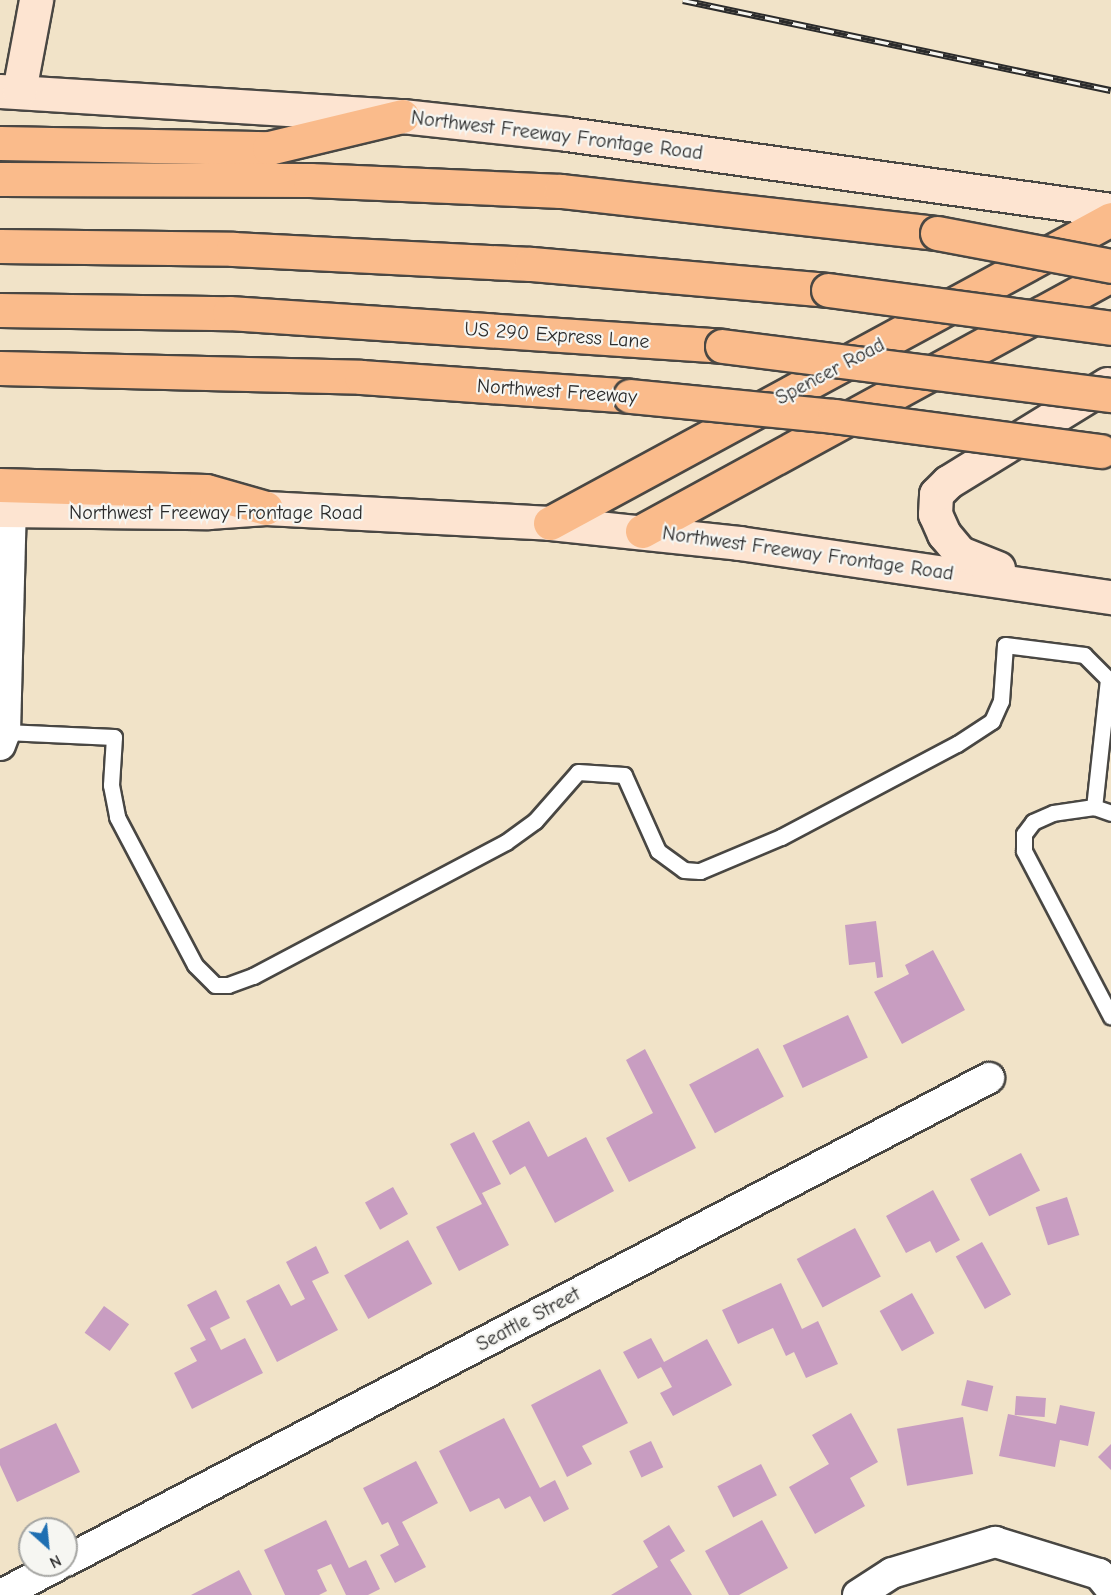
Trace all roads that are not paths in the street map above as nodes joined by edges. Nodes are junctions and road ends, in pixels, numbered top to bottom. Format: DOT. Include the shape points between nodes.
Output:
graph roads {
  1 [pos="36,0"];
  2 [pos="9,91"];
  3 [pos="402,116"];
  4 [pos="0,143"];
  5 [pos="0,179"];
  6 [pos="1111,210"];
  7 [pos="1111,219"];
  8 [pos="0,246"];
  9 [pos="1111,266"];
  10 [pos="1111,275"];
  11 [pos="0,310"];
  12 [pos="1111,328"];
  13 [pos="0,368"];
  14 [pos="1111,381"];
  15 [pos="1111,395"];
  16 [pos="1106,452"];
  17 [pos="4,502"];
  18 [pos="550,523"];
  19 [pos="642,531"];
  20 [pos="1040,585"];
  21 [pos="1111,597"];
  22 [pos="1109,679"];
  23 [pos="3,739"];
  24 [pos="1094,807"];
  25 [pos="1111,813"];
  26 [pos="1111,1017"];
  27 [pos="989,1078"];
  28 [pos="78,1555"];
  29 [pos="35,1577"];
  30 [pos="1111,1589"];
  31 [pos="0,1595"];
  32 [pos="858,1595"];
  1 -- 2 [label="main road"];
  2 -- 3 [label="main road, Northwest Freeway Frontage Road"];
  3 -- 4 [label="main road" via="269,148"];
  3 -- 6 [label="main road, Northwest Freeway Frontage Road" via="567,134"];
  5 -- 9 [label="main road, bridge" via="310,180 561,191 938,233"];
  7 -- 18 [label="main road, Spencer Road"];
  8 -- 12 [label="main road, bridge" via="233,249 495,262 828,290"];
  10 -- 19 [label="main road"];
  11 -- 15 [label="main road, US 290 Express Lane, bridge" via="229,313 722,346"];
  13 -- 16 [label="main road, Northwest Freeway, bridge" via="361,377 630,396 854,418"];
  14 -- 20 [label="main road" via="948,482 936,494 935,514 960,554"];
  17 -- 18 [label="main road, Northwest Freeway Frontage Road" via="206,491 266,508"];
  17 -- 23 [label="street"];
  18 -- 19 [label="main road, Northwest Freeway Frontage Road"];
  19 -- 20 [label="main road, Northwest Freeway Frontage Road"];
  20 -- 21 [label="main road, Northwest Freeway Frontage Road"];
  22 -- 23 [label="lane" via="1084,656 1005,645 1001,701 992,721 957,744 781,837 700,871 684,870 658,851 624,775 578,772 535,821 506,842 253,976 228,985 215,985 195,965 117,817 111,785 114,737"];
  22 -- 24 [label="lane"];
  24 -- 25 [label="lane"];
  24 -- 26 [label="lane" via="1053,813 1033,822 1024,834 1024,851"];
  27 -- 28 [label="street, Seattle Street"];
  29 -- 31 [label="street"];
  30 -- 32 [label="street" via="1099,1574 995,1542 892,1573"];
}
